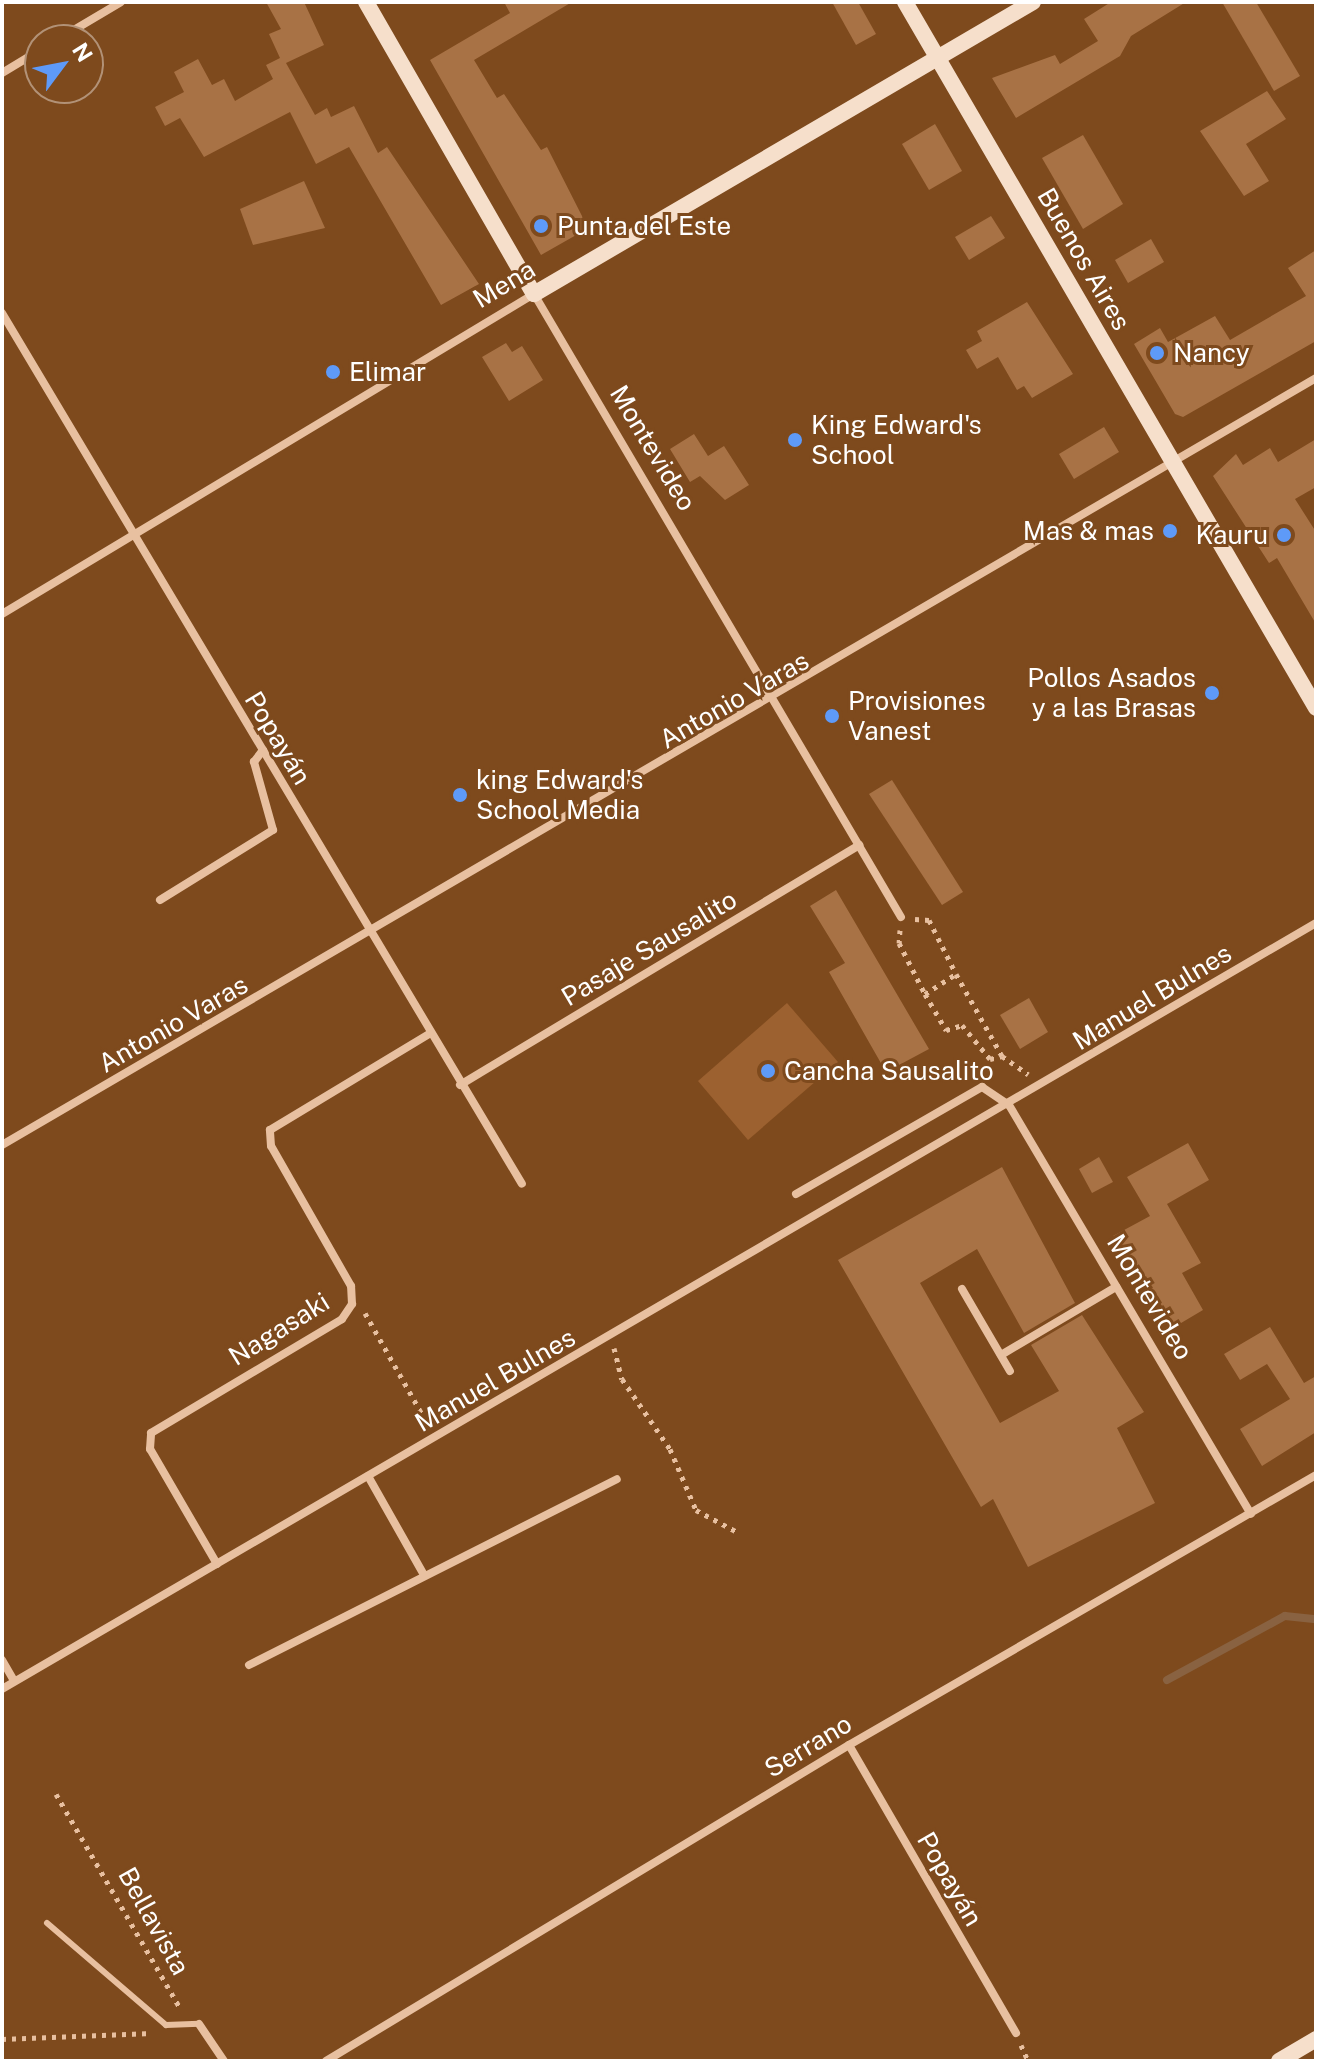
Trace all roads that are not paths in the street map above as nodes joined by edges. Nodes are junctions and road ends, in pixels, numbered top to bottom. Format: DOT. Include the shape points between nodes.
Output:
graph roads {
  1 [pos="121,2"];
  2 [pos="366,2"];
  3 [pos="905,2"];
  4 [pos="1033,2"];
  5 [pos="84,24"];
  6 [pos="939,59"];
  7 [pos="24,60"];
  8 [pos="2,73"];
  9 [pos="534,294"];
  10 [pos="2,313"];
  11 [pos="13,331"];
  12 [pos="2,337"];
  13 [pos="1316,378"];
  14 [pos="1174,462"];
  15 [pos="132,535"];
  16 [pos="2,614"];
  17 [pos="775,700"];
  18 [pos="1316,708"];
  19 [pos="263,750"];
  20 [pos="859,845"];
  21 [pos="160,900"];
  22 [pos="901,917"];
  23 [pos="1316,923"];
  24 [pos="371,934"];
  25 [pos="429,1034"];
  26 [pos="460,1085"];
  27 [pos="1009,1105"];
  28 [pos="2,1145"];
  29 [pos="522,1184"];
  30 [pos="796,1194"];
  31 [pos="1116,1287"];
  32 [pos="962,1289"];
  33 [pos="1001,1355"];
  34 [pos="1010,1371"];
  35 [pos="1316,1475"];
  36 [pos="368,1476"];
  37 [pos="617,1479"];
  38 [pos="1251,1514"];
  39 [pos="217,1564"];
  40 [pos="424,1575"];
  41 [pos="2,1660"];
  42 [pos="249,1665"];
  43 [pos="14,1681"];
  44 [pos="2,1689"];
  45 [pos="849,1745"];
  46 [pos="47,1923"];
  47 [pos="199,2024"];
  48 [pos="1016,2033"];
  49 [pos="1316,2039"];
  50 [pos="224,2061"];
  51 [pos="326,2061"];
  52 [pos="1279,2061"];
  1 -- 5 [label="street"];
  2 -- 9 [label="street, Montevideo"];
  3 -- 6 [label="street, Buenos Aires"];
  4 -- 6 [label="street, Mena"];
  6 -- 9 [label="street, Mena"];
  6 -- 14 [label="street, Buenos Aires"];
  7 -- 8 [label="street"];
  9 -- 15 [label="street, Mena"];
  9 -- 17 [label="street, Montevideo"];
  10 -- 11 [label="street, Popayán"];
  11 -- 12 [label="street"];
  11 -- 15 [label="street, Popayán"];
  13 -- 14 [label="street, Antonio Varas"];
  14 -- 17 [label="street, Antonio Varas"];
  14 -- 18 [label="street, Buenos Aires"];
  15 -- 16 [label="street, Mena"];
  15 -- 19 [label="street, Popayán"];
  17 -- 20 [label="street, Montevideo"];
  17 -- 24 [label="street, Antonio Varas"];
  19 -- 21 [label="street" via="254,762 273,830"];
  19 -- 24 [label="street, Popayán"];
  20 -- 22 [label="street, Montevideo"];
  20 -- 26 [label="street, Pasaje Sausalito"];
  23 -- 27 [label="street, Manuel Bulnes"];
  24 -- 25 [label="street, Popayán"];
  24 -- 28 [label="street, Antonio Varas"];
  25 -- 26 [label="street, Popayán"];
  25 -- 39 [label="street, Nagasaki" via="270,1130 271,1146 351,1286 352,1304 342,1319 151,1433 150,1449"];
  26 -- 29 [label="street, Popayán"];
  27 -- 30 [label="street" via="982,1087"];
  27 -- 31 [label="street, Montevideo"];
  27 -- 36 [label="street, Manuel Bulnes"];
  31 -- 33 [label="street"];
  31 -- 38 [label="street, Montevideo"];
  32 -- 33 [label="street"];
  33 -- 34 [label="street"];
  35 -- 38 [label="street, Serrano"];
  36 -- 39 [label="street, Manuel Bulnes"];
  36 -- 40 [label="street"];
  37 -- 40 [label="street"];
  38 -- 45 [label="street, Serrano"];
  39 -- 43 [label="street, Manuel Bulnes"];
  40 -- 42 [label="street"];
  41 -- 43 [label="street"];
  43 -- 44 [label="street, Manuel Bulnes"];
  45 -- 48 [label="street, Popayán"];
  45 -- 51 [label="street, Serrano"];
  46 -- 47 [label="lane" via="166,2025"];
  47 -- 50 [label="street"];
  49 -- 52 [label="street"];
}
